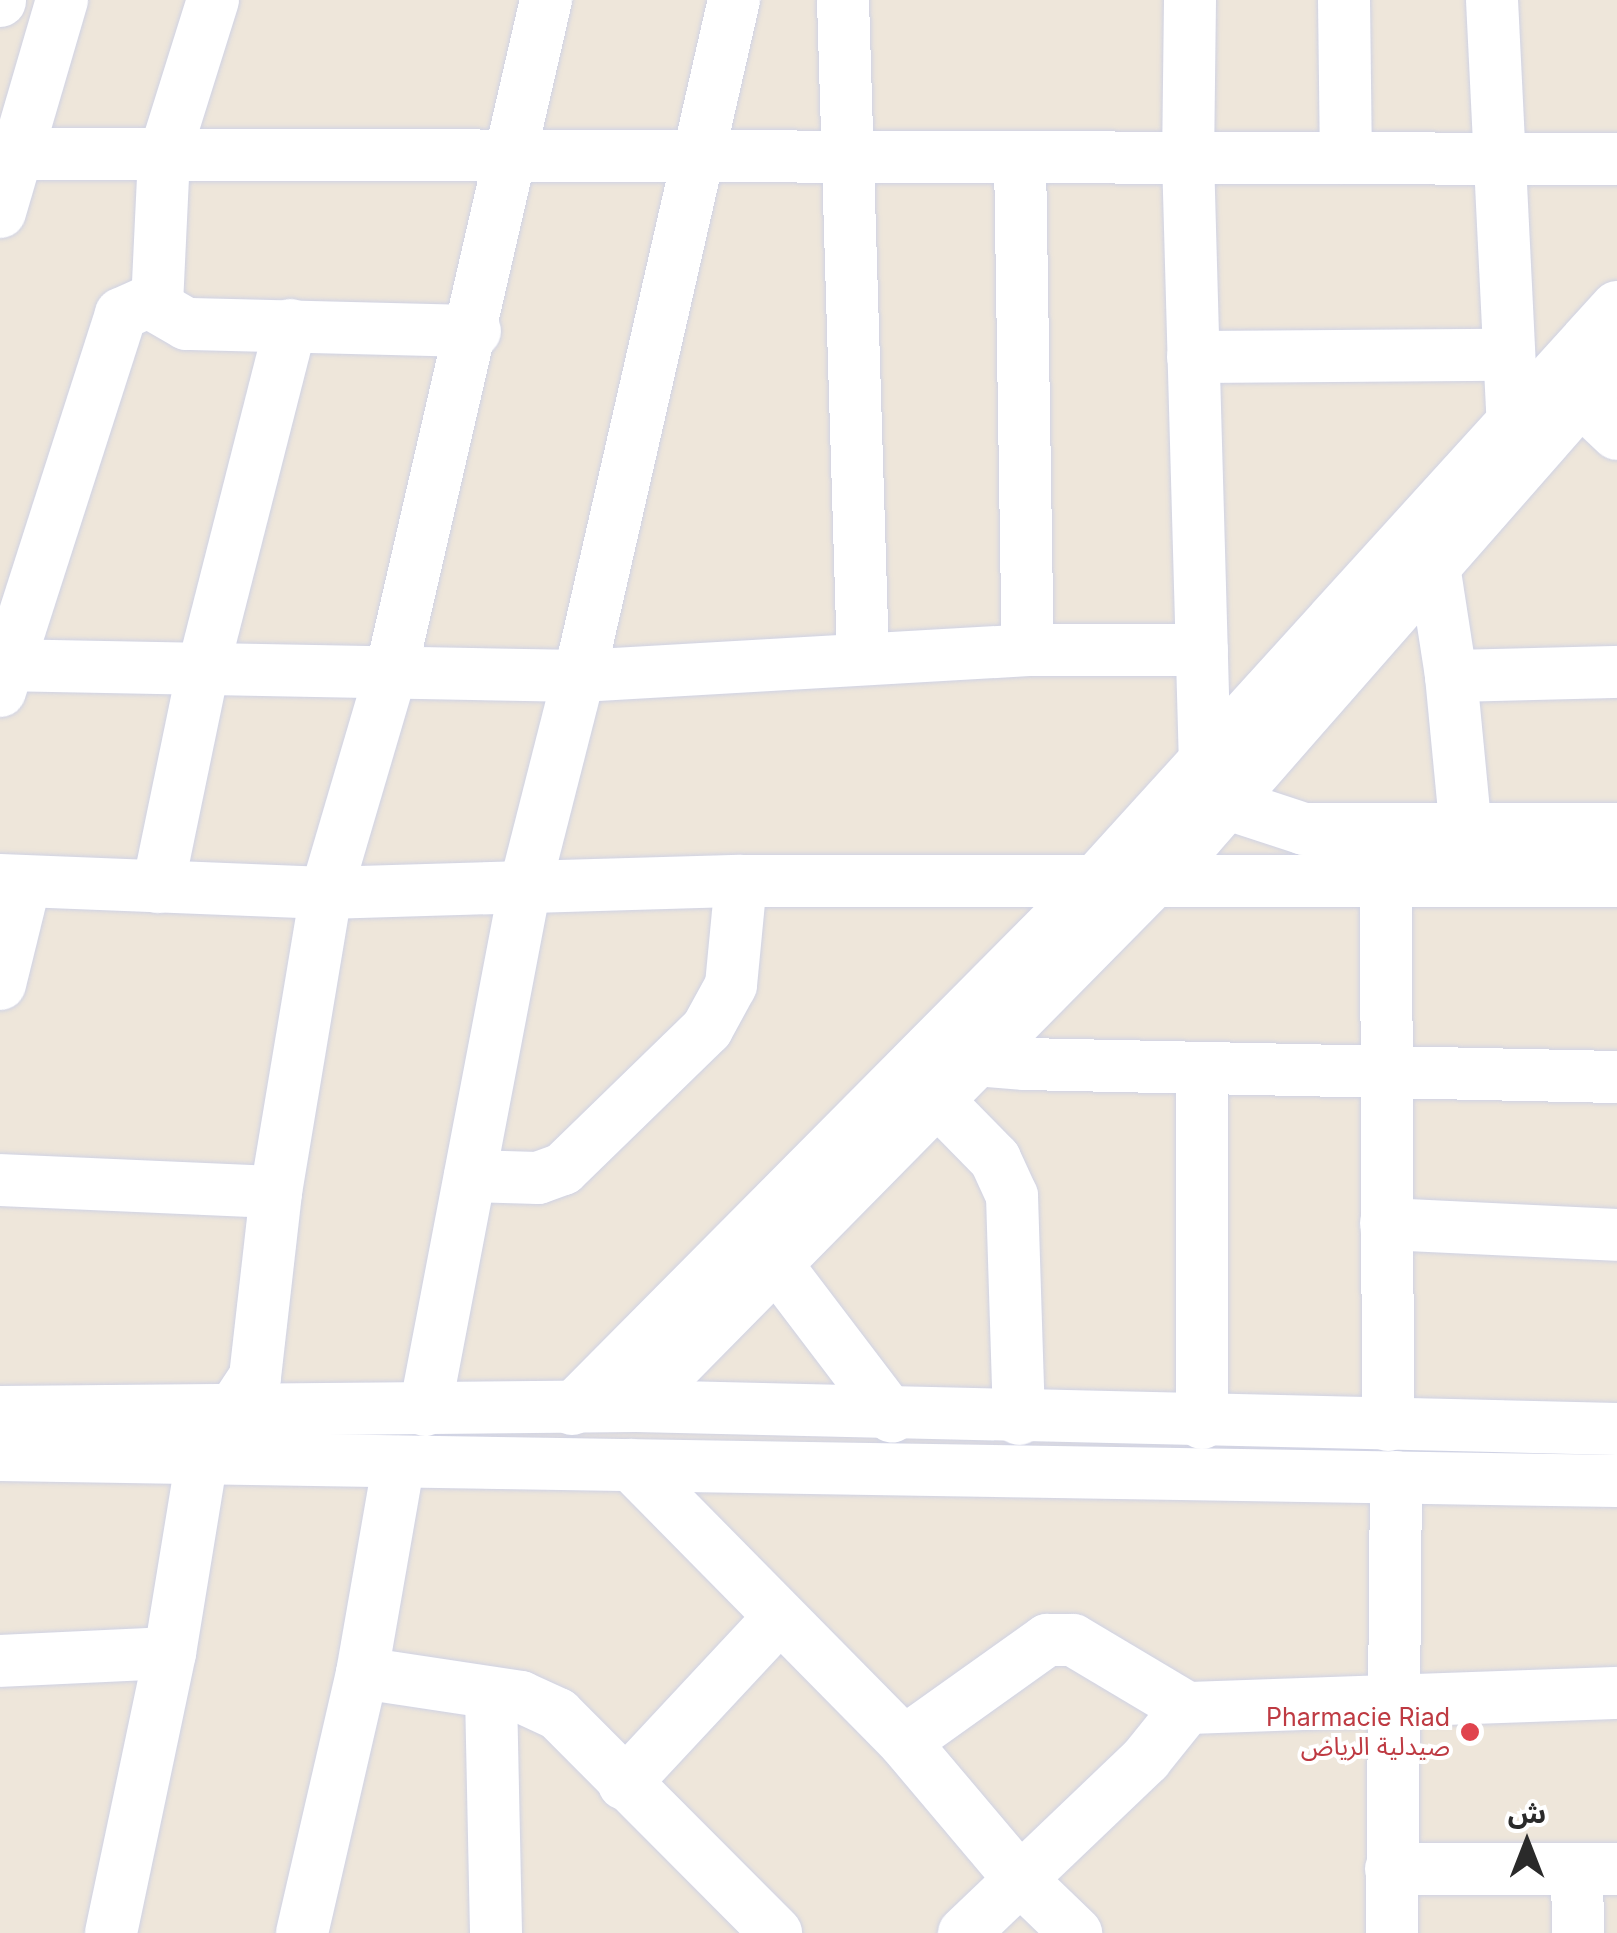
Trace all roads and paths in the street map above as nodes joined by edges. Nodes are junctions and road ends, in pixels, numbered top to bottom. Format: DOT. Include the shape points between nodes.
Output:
graph roads {
  1 [pos="62,0"];
  2 [pos="213,0"];
  3 [pos="546,0"];
  4 [pos="734,0"];
  5 [pos="843,0"];
  6 [pos="1190,0"];
  7 [pos="1344,0"];
  8 [pos="1492,0"];
  9 [pos="9,154"];
  10 [pos="164,156"];
  11 [pos="1188,157"];
  12 [pos="849,158"];
  13 [pos="1020,158"];
  14 [pos="1346,158"];
  15 [pos="513,159"];
  16 [pos="701,159"];
  17 [pos="1498,159"];
  18 [pos="1617,159"];
  19 [pos="0,212"];
  20 [pos="155,299"];
  21 [pos="1617,307"];
  22 [pos="291,325"];
  23 [pos="475,331"];
  24 [pos="1509,354"];
  25 [pos="1192,357"];
  26 [pos="1617,359"];
  27 [pos="1579,398"];
  28 [pos="1512,415"];
  29 [pos="1617,434"];
  30 [pos="1429,538"];
  31 [pos="1028,650"];
  32 [pos="1202,650"];
  33 [pos="863,658"];
  34 [pos="203,668"];
  35 [pos="391,672"];
  36 [pos="1617,672"];
  37 [pos="2,674"];
  38 [pos="580,676"];
  39 [pos="1451,676"];
  40 [pos="1215,784"];
  41 [pos="1617,829"];
  42 [pos="1468,830"];
  43 [pos="1386,880"];
  44 [pos="12,881"];
  45 [pos="741,881"];
  46 [pos="1469,881"];
  47 [pos="1154,882"];
  48 [pos="1617,882"];
  49 [pos="1094,884"];
  50 [pos="158,887"];
  51 [pos="525,887"];
  52 [pos="326,893"];
  53 [pos="0,984"];
  54 [pos="960,1048"];
  55 [pos="1202,1068"];
  56 [pos="1385,1072"];
  57 [pos="1617,1077"];
  58 [pos="937,1100"];
  59 [pos="470,1176"];
  60 [pos="0,1180"];
  61 [pos="276,1192"];
  62 [pos="1386,1224"];
  63 [pos="1617,1235"];
  64 [pos="764,1246"];
  65 [pos="636,1406"];
  66 [pos="232,1408"];
  67 [pos="572,1408"];
  68 [pos="425,1410"];
  69 [pos="0,1412"];
  70 [pos="892,1417"];
  71 [pos="1019,1419"];
  72 [pos="1202,1422"];
  73 [pos="1388,1425"];
  74 [pos="1617,1429"];
  75 [pos="0,1455"];
  76 [pos="202,1457"];
  77 [pos="399,1462"];
  78 [pos="632,1465"];
  79 [pos="1396,1477"];
  80 [pos="1617,1480"];
  81 [pos="779,1618"];
  82 [pos="170,1653"];
  83 [pos="0,1661"];
  84 [pos="362,1673"];
  85 [pos="491,1694"];
  86 [pos="1617,1694"];
  87 [pos="1393,1700"];
  88 [pos="1187,1708"];
  89 [pos="904,1742"];
  90 [pos="624,1784"];
  91 [pos="1390,1870"];
  92 [pos="1597,1870"];
  93 [pos="1018,1877"];
  94 [pos="111,1933"];
  95 [pos="302,1933"];
  96 [pos="496,1933"];
  97 [pos="776,1933"];
  98 [pos="964,1933"];
  99 [pos="1076,1933"];
  100 [pos="1392,1933"];
  101 [pos="1578,1933"];
  1 -- 9 [label="street"];
  2 -- 10 [label="street"];
  3 -- 15 [label="street"];
  4 -- 16 [label="street"];
  5 -- 12 [label="street"];
  6 -- 11 [label="street"];
  7 -- 14 [label="street"];
  8 -- 17 [label="street"];
  9 -- 10 [label="street"];
  9 -- 19 [label="street"];
  10 -- 15 [label="street"];
  10 -- 20 [label="street"];
  11 -- 13 [label="street"];
  11 -- 14 [label="street"];
  11 -- 25 [label="street"];
  12 -- 13 [label="street"];
  12 -- 16 [label="street"];
  12 -- 33 [label="street"];
  13 -- 31 [label="street"];
  14 -- 17 [label="street"];
  15 -- 16 [label="street"];
  15 -- 23 [label="street"];
  16 -- 38 [label="street"];
  17 -- 18 [label="street"];
  17 -- 24 [label="street"];
  20 -- 22 [label="street" via="175,323"];
  20 -- 37 [label="street" via="121,314"];
  21 -- 28 [label="street"];
  22 -- 23 [label="street"];
  22 -- 34 [label="street"];
  23 -- 35 [label="street"];
  24 -- 25 [label="street"];
  24 -- 28 [label="street"];
  25 -- 32 [label="street"];
  26 -- 27 [label="street"];
  27 -- 29 [label="street"];
  27 -- 30 [label="street"];
  28 -- 30 [label="street"];
  30 -- 39 [label="street"];
  30 -- 40 [label="street"];
  31 -- 32 [label="street"];
  31 -- 33 [label="street"];
  32 -- 40 [label="street"];
  33 -- 38 [label="street"];
  34 -- 35 [label="street"];
  34 -- 37 [label="street"];
  34 -- 50 [label="street"];
  35 -- 38 [label="street"];
  35 -- 52 [label="street"];
  36 -- 39 [label="street"];
  38 -- 51 [label="street"];
  39 -- 42 [label="street"];
  40 -- 42 [label="street" via="1304,830"];
  40 -- 47 [label="street"];
  40 -- 49 [label="street"];
  41 -- 42 [label="street"];
  42 -- 46 [label="street"];
  43 -- 46 [label="street"];
  43 -- 47 [label="street"];
  43 -- 56 [label="street"];
  44 -- 50 [label="street"];
  44 -- 53 [label="street"];
  45 -- 49 [label="street"];
  45 -- 51 [label="street"];
  45 -- 59 [label="street" via="731,985 708,1029 563,1169 538,1178"];
  46 -- 48 [label="street"];
  47 -- 49 [label="street"];
  47 -- 54 [label="street"];
  49 -- 54 [label="street"];
  50 -- 52 [label="street"];
  51 -- 52 [label="street"];
  51 -- 59 [label="street"];
  52 -- 61 [label="street"];
  54 -- 55 [label="street"];
  54 -- 58 [label="street"];
  54 -- 64 [label="street"];
  55 -- 56 [label="street"];
  55 -- 72 [label="street"];
  56 -- 57 [label="street"];
  56 -- 62 [label="street"];
  58 -- 64 [label="street"];
  58 -- 71 [label="street" via="994,1159 1012,1196"];
  59 -- 68 [label="street"];
  60 -- 61 [label="street"];
  61 -- 66 [label="street" via="255,1377"];
  62 -- 63 [label="street"];
  62 -- 73 [label="street"];
  64 -- 65 [label="street"];
  64 -- 67 [label="street"];
  64 -- 70 [label="street"];
  65 -- 67 [label="street"];
  65 -- 70 [label="street"];
  66 -- 68 [label="street"];
  66 -- 69 [label="street"];
  66 -- 76 [label="street"];
  67 -- 68 [label="street"];
  70 -- 71 [label="street"];
  71 -- 72 [label="street"];
  72 -- 73 [label="street"];
  73 -- 74 [label="street"];
  75 -- 76 [label="street"];
  76 -- 77 [label="street"];
  76 -- 82 [label="street"];
  77 -- 78 [label="street"];
  77 -- 84 [label="street"];
  78 -- 79 [label="street"];
  78 -- 81 [label="street"];
  79 -- 80 [label="street"];
  79 -- 87 [label="street"];
  81 -- 89 [label="street"];
  81 -- 90 [label="street"];
  82 -- 83 [label="street"];
  82 -- 94 [label="street"];
  84 -- 85 [label="street"];
  84 -- 95 [label="street"];
  85 -- 90 [label="street" via="521,1697 558,1714"];
  85 -- 96 [label="street"];
  86 -- 87 [label="street"];
  87 -- 88 [label="street"];
  87 -- 91 [label="street"];
  88 -- 89 [label="street" via="1073,1640 1048,1640"];
  88 -- 93 [label="street" via="1086,1820"];
  89 -- 93 [label="street"];
  90 -- 97 [label="street"];
  91 -- 92 [label="street"];
  91 -- 100 [label="street"];
  92 -- 101 [label="street"];
  93 -- 98 [label="street"];
  93 -- 99 [label="street"];
}
